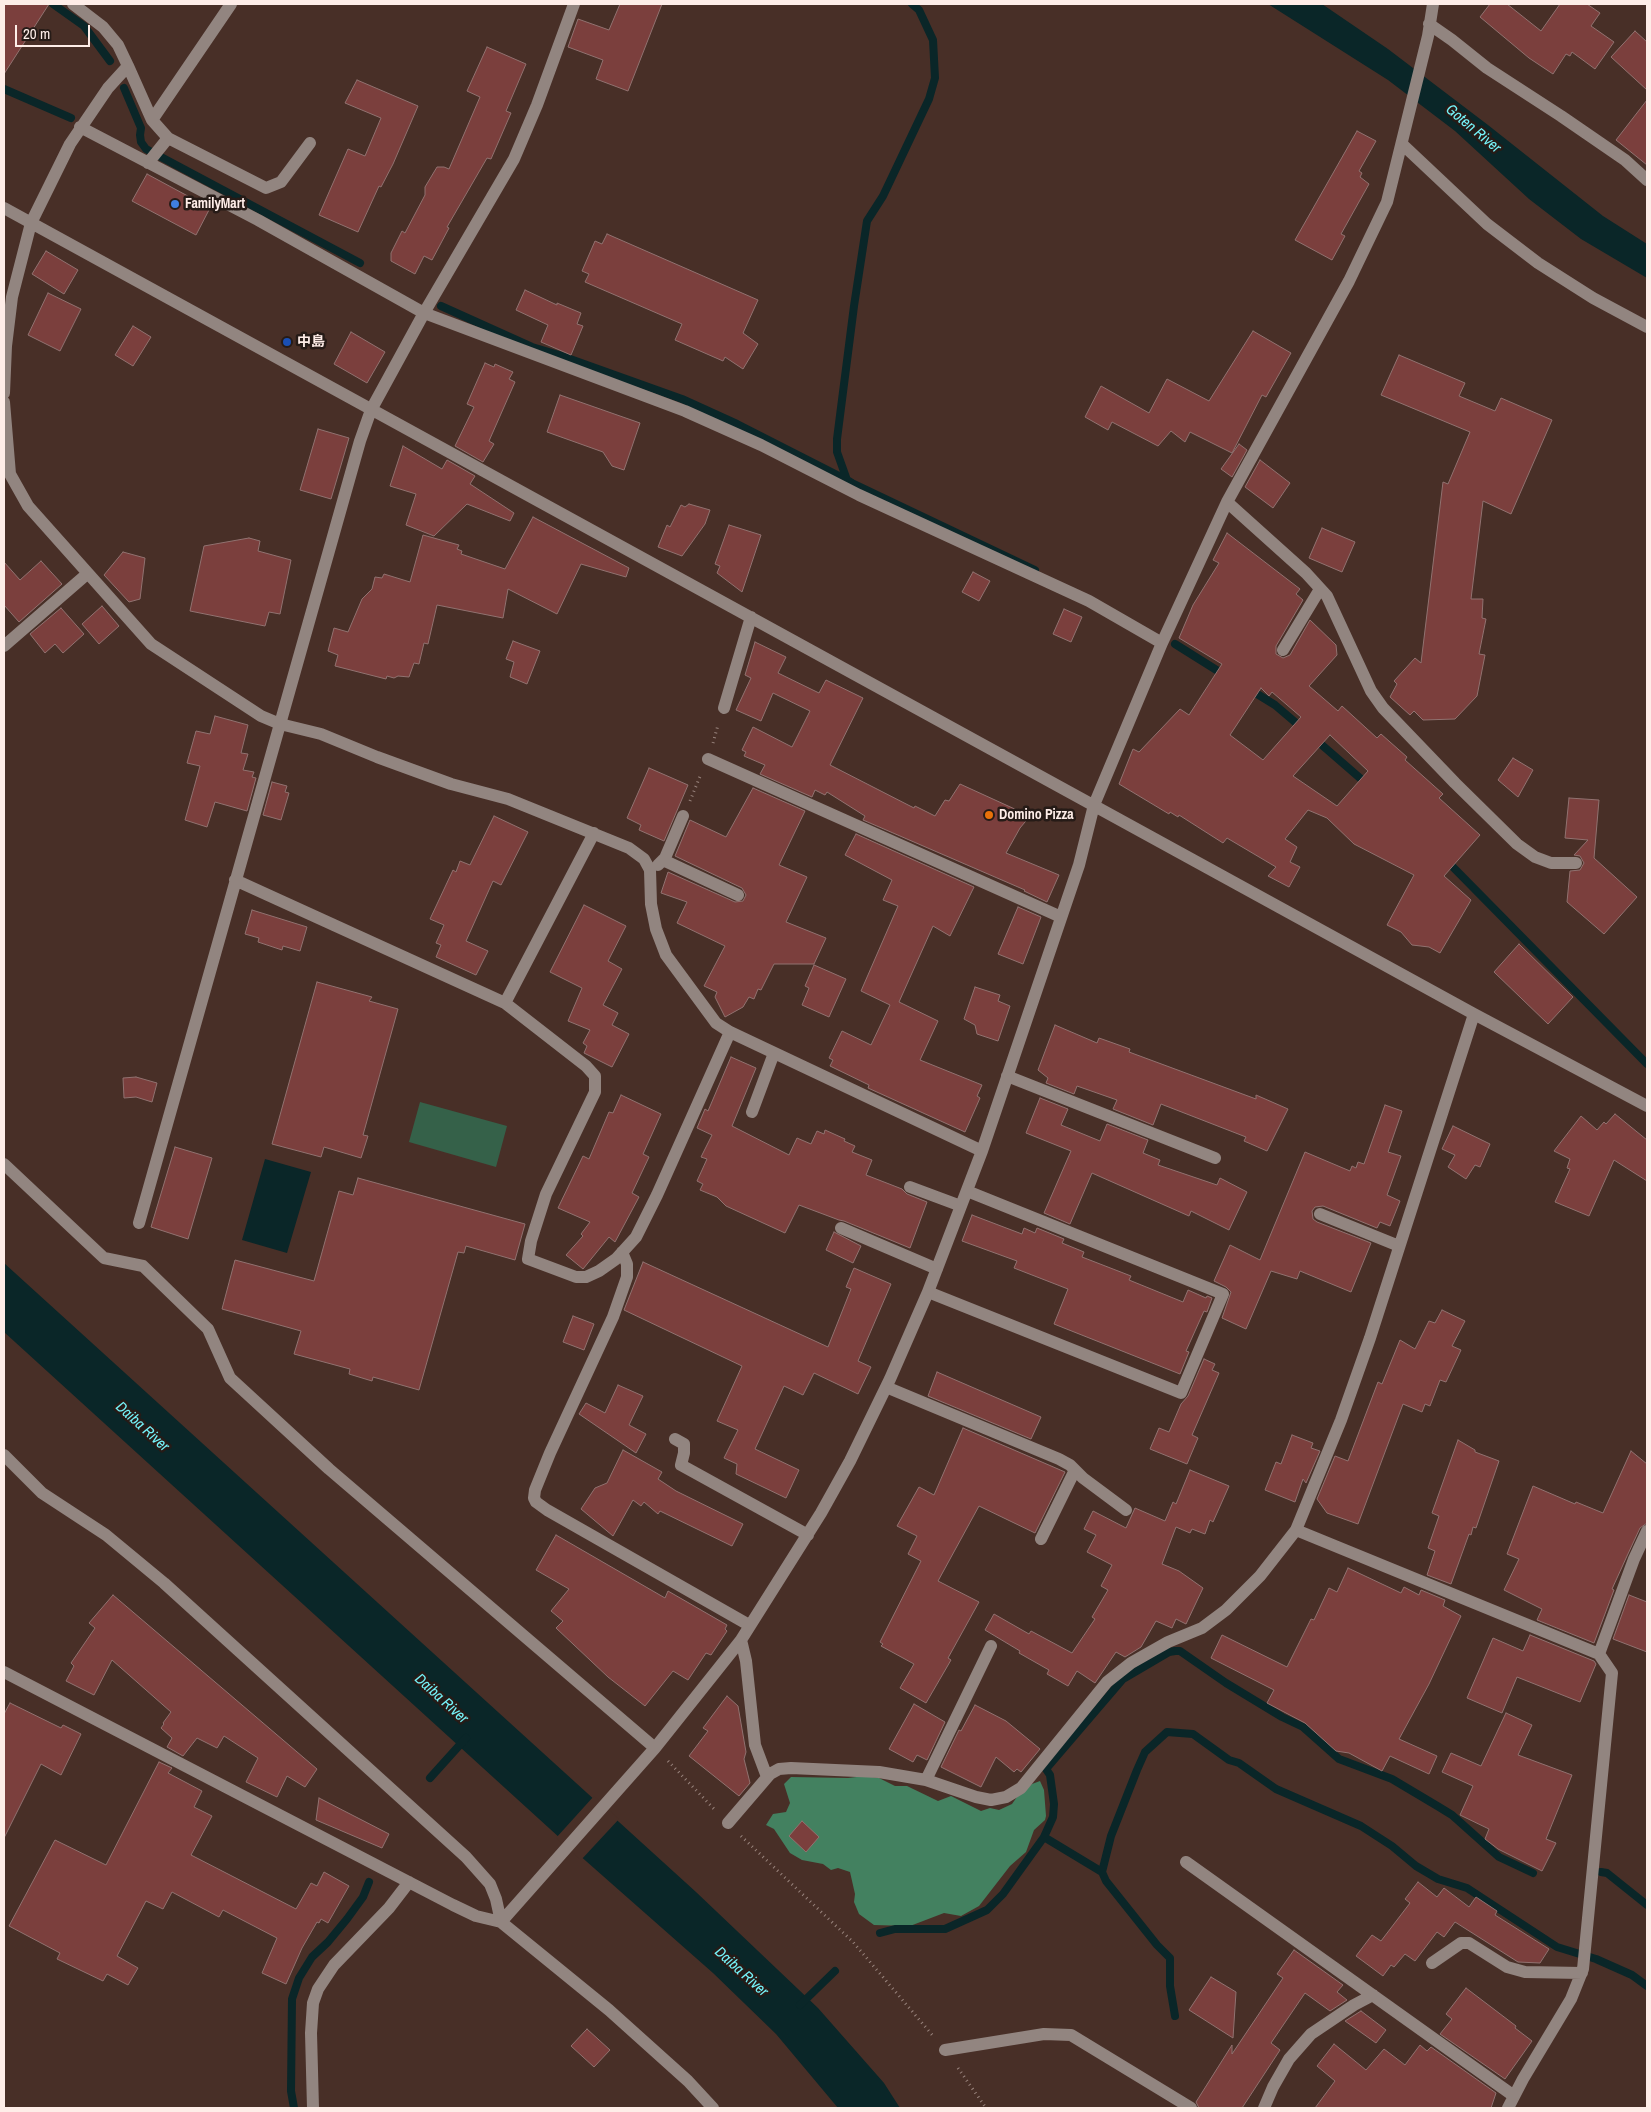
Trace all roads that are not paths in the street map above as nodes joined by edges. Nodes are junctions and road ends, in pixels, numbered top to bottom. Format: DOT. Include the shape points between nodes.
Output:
graph roads {
  1 [pos="73,4"];
  2 [pos="231,4"];
  3 [pos="574,4"];
  4 [pos="1433,4"];
  5 [pos="89,8"];
  6 [pos="1428,30"];
  7 [pos="128,66"];
  8 [pos="152,120"];
  9 [pos="80,127"];
  10 [pos="310,142"];
  11 [pos="1402,144"];
  12 [pos="158,152"];
  13 [pos="1647,180"];
  14 [pos="4,208"];
  15 [pos="31,224"];
  16 [pos="424,313"];
  17 [pos="1647,327"];
  18 [pos="4,393"];
  19 [pos="4,402"];
  20 [pos="371,410"];
  21 [pos="7,472"];
  22 [pos="1227,502"];
  23 [pos="87,574"];
  24 [pos="1320,589"];
  25 [pos="751,617"];
  26 [pos="1162,643"];
  27 [pos="4,646"];
  28 [pos="1283,650"];
  29 [pos="724,708"];
  30 [pos="280,724"];
  31 [pos="708,759"];
  32 [pos="1094,805"];
  33 [pos="683,816"];
  34 [pos="594,833"];
  35 [pos="663,860"];
  36 [pos="1576,863"];
  37 [pos="650,870"];
  38 [pos="235,880"];
  39 [pos="738,895"];
  40 [pos="1061,916"];
  41 [pos="505,1004"];
  42 [pos="1474,1014"];
  43 [pos="730,1032"];
  44 [pos="774,1053"];
  45 [pos="1007,1076"];
  46 [pos="1647,1106"];
  47 [pos="752,1112"];
  48 [pos="982,1151"];
  49 [pos="1215,1158"];
  50 [pos="4,1164"];
  51 [pos="910,1187"];
  52 [pos="967,1191"];
  53 [pos="961,1206"];
  54 [pos="1320,1214"];
  55 [pos="140,1223"];
  56 [pos="841,1228"];
  57 [pos="1399,1246"];
  58 [pos="622,1252"];
  59 [pos="937,1270"];
  60 [pos="928,1292"];
  61 [pos="886,1387"];
  62 [pos="675,1439"];
  63 [pos="4,1456"];
  64 [pos="1075,1470"];
  65 [pos="1126,1510"];
  66 [pos="1296,1530"];
  67 [pos="1647,1531"];
  68 [pos="808,1535"];
  69 [pos="1041,1539"];
  70 [pos="749,1625"];
  71 [pos="740,1640"];
  72 [pos="991,1646"];
  73 [pos="1599,1654"];
  74 [pos="4,1672"];
  75 [pos="652,1752"];
  76 [pos="767,1777"];
  77 [pos="926,1780"];
  78 [pos="728,1823"];
  79 [pos="1186,1862"];
  80 [pos="409,1882"];
  81 [pos="501,1922"];
  82 [pos="1432,1963"];
  83 [pos="1583,1969"];
  84 [pos="1373,1996"];
  85 [pos="945,2050"];
  86 [pos="1514,2096"];
  87 [pos="313,2108"];
  88 [pos="713,2108"];
  89 [pos="1191,2108"];
  90 [pos="1264,2108"];
  91 [pos="1508,2108"];
  1 -- 5 [label="street"];
  2 -- 8 [label="street"];
  3 -- 16 [label="street" via="514,159"];
  4 -- 6 [label="street"];
  5 -- 7 [label="street" via="118,45"];
  6 -- 11 [label="street"];
  6 -- 13 [label="street" via="1452,40 1487,68 1625,160"];
  7 -- 8 [label="street"];
  7 -- 9 [label="street"];
  8 -- 12 [label="street" via="156,126"];
  9 -- 12 [label="street"];
  9 -- 15 [label="street"];
  10 -- 12 [label="street" via="281,182 266,188"];
  11 -- 17 [label="street" via="1487,224 1538,263"];
  11 -- 22 [label="street" via="1387,202 1349,281"];
  12 -- 16 [label="street" via="258,220"];
  14 -- 15 [label="street"];
  15 -- 18 [label="street" via="12,297"];
  15 -- 20 [label="street"];
  16 -- 20 [label="street"];
  16 -- 26 [label="street" via="685,411 753,441 860,495 1089,601"];
  19 -- 21 [label="street"];
  20 -- 25 [label="street"];
  20 -- 30 [label="street"];
  21 -- 23 [label="street" via="28,506"];
  22 -- 24 [label="street"];
  22 -- 26 [label="street"];
  23 -- 27 [label="street"];
  23 -- 30 [label="street" via="151,644 261,716"];
  24 -- 28 [label="street"];
  24 -- 36 [label="street" via="1330,603 1371,691 1383,708 1517,844 1535,857 1551,863"];
  25 -- 29 [label="street"];
  25 -- 32 [label="street"];
  26 -- 32 [label="street"];
  30 -- 34 [label="street" via="321,734 451,784 508,799"];
  30 -- 38 [label="street"];
  31 -- 40 [label="street"];
  32 -- 40 [label="street"];
  32 -- 42 [label="street"];
  33 -- 35 [label="street"];
  34 -- 37 [label="street" via="629,848 644,859"];
  34 -- 41 [label="street"];
  35 -- 37 [label="street"];
  35 -- 39 [label="street"];
  37 -- 43 [label="street" via="650,904 666,955 716,1022"];
  38 -- 41 [label="street"];
  38 -- 55 [label="street"];
  40 -- 45 [label="street"];
  41 -- 58 [label="street" via="595,1076 594,1092 546,1194 528,1260 576,1277 586,1277"];
  42 -- 46 [label="street"];
  42 -- 57 [label="street"];
  43 -- 44 [label="street"];
  43 -- 58 [label="street" via="636,1237"];
  44 -- 47 [label="street"];
  44 -- 48 [label="street"];
  45 -- 48 [label="street"];
  45 -- 49 [label="street"];
  48 -- 52 [label="street"];
  50 -- 75 [label="street" via="104,1258 143,1266 208,1328 230,1378"];
  51 -- 53 [label="street"];
  52 -- 53 [label="street"];
  52 -- 60 [label="street" via="1223,1294 1180,1392"];
  53 -- 59 [label="street"];
  54 -- 57 [label="street"];
  56 -- 59 [label="street"];
  57 -- 66 [label="street" via="1341,1420"];
  58 -- 70 [label="street" via="627,1264 627,1277 550,1453 534,1498 540,1505"];
  59 -- 60 [label="street"];
  60 -- 61 [label="street"];
  61 -- 64 [label="street" via="1059,1459"];
  61 -- 68 [label="street" via="850,1461"];
  62 -- 68 [label="street" via="684,1444 680,1465"];
  63 -- 81 [label="street" via="42,1492 106,1535 164,1583 466,1857 490,1884"];
  64 -- 65 [label="street"];
  64 -- 69 [label="street"];
  66 -- 73 [label="street"];
  66 -- 77 [label="street" via="1260,1576 1226,1610 1202,1628 1131,1663 1107,1682 1021,1788 1006,1797 991,1800"];
  67 -- 73 [label="street"];
  68 -- 70 [label="street"];
  70 -- 71 [label="street"];
  71 -- 75 [label="street"];
  71 -- 76 [label="street" via="746,1661 755,1745"];
  72 -- 77 [label="street"];
  73 -- 83 [label="street" via="1612,1673"];
  74 -- 80 [label="street"];
  75 -- 81 [label="street"];
  76 -- 77 [label="street" via="779,1769 791,1768 878,1772"];
  76 -- 78 [label="street"];
  79 -- 84 [label="street"];
  80 -- 81 [label="street" via="476,1916"];
  80 -- 87 [label="street" via="389,1908 334,1965 318,1989 313,2003 311,2033"];
  81 -- 88 [label="street" via="609,2010 688,2081"];
  82 -- 83 [label="street" via="1461,1943 1469,1943 1507,1967 1525,1972"];
  83 -- 86 [label="street" via="1571,1999"];
  84 -- 86 [label="street"];
  84 -- 90 [label="street" via="1310,2034 1289,2058"];
  85 -- 89 [label="street" via="1044,2034 1071,2035"];
  86 -- 91 [label="street"];
}
